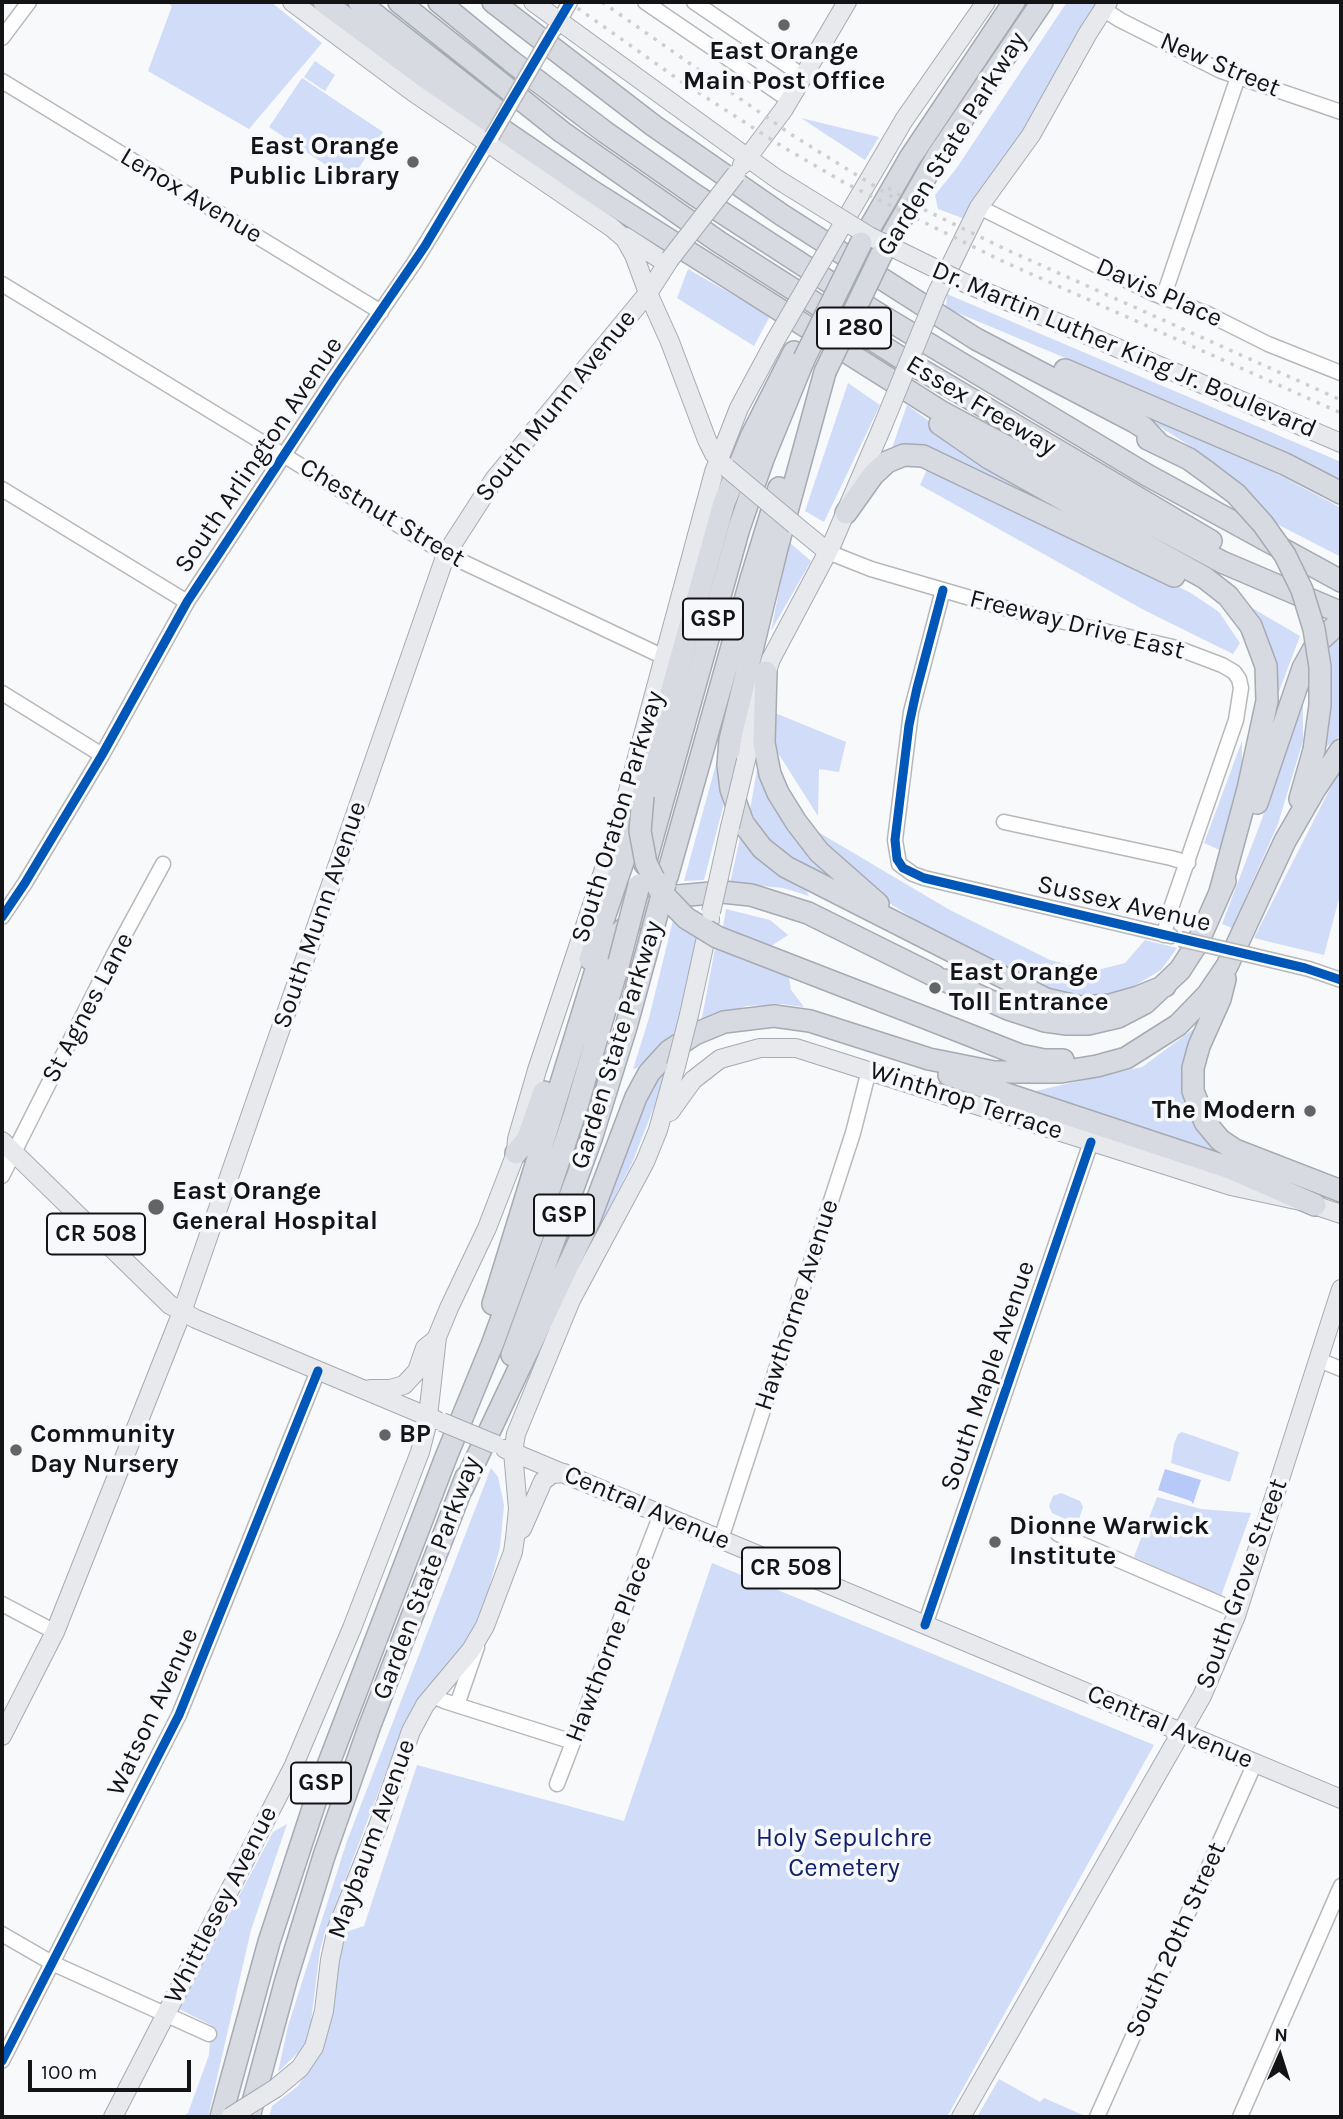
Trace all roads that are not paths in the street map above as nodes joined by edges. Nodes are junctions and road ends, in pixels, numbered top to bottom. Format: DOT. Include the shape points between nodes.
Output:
graph roads {
  1 [pos="29,2"];
  2 [pos="292,2"];
  3 [pos="324,2"];
  4 [pos="359,2"];
  5 [pos="399,2"];
  6 [pos="439,2"];
  7 [pos="493,2"];
  8 [pos="533,2"];
  9 [pos="550,2"];
  10 [pos="570,2"];
  11 [pos="645,2"];
  12 [pos="694,2"];
  13 [pos="847,2"];
  14 [pos="986,2"];
  15 [pos="1014,2"];
  16 [pos="1042,2"];
  17 [pos="1106,5"];
  18 [pos="555,28"];
  19 [pos="2,38"];
  20 [pos="803,76"];
  21 [pos="1238,77"];
  22 [pos="2,81"];
  23 [pos="789,100"];
  24 [pos="1341,112"];
  25 [pos="490,140"];
  26 [pos="748,158"];
  27 [pos="979,207"];
  28 [pos="611,227"];
  29 [pos="668,261"];
  30 [pos="705,264"];
  31 [pos="2,284"];
  32 [pos="648,293"];
  33 [pos="1163,298"];
  34 [pos="914,300"];
  35 [pos="381,312"];
  36 [pos="877,313"];
  37 [pos="799,355"];
  38 [pos="857,359"];
  39 [pos="825,372"];
  40 [pos="1341,373"];
  41 [pos="1341,443"];
  42 [pos="1158,444"];
  43 [pos="284,454"];
  44 [pos="723,464"];
  45 [pos="2,489"];
  46 [pos="1341,493"];
  47 [pos="846,513"];
  48 [pos="828,552"];
  49 [pos="446,554"];
  50 [pos="1341,581"];
  51 [pos="943,590"];
  52 [pos="187,602"];
  53 [pos="1340,615"];
  54 [pos="666,658"];
  55 [pos="766,672"];
  56 [pos="2,693"];
  57 [pos="1261,728"];
  58 [pos="1341,750"];
  59 [pos="102,755"];
  60 [pos="643,796"];
  61 [pos="1004,822"];
  62 [pos="1285,841"];
  63 [pos="1188,863"];
  64 [pos="163,864"];
  65 [pos="1220,892"];
  66 [pos="2,917"];
  67 [pos="1164,935"];
  68 [pos="963,957"];
  69 [pos="1227,966"];
  70 [pos="1341,980"];
  71 [pos="1165,986"];
  72 [pos="1138,1050"];
  73 [pos="905,1051"];
  74 [pos="869,1070"];
  75 [pos="658,1130"];
  76 [pos="1091,1142"];
  77 [pos="7,1147"];
  78 [pos="516,1153"];
  79 [pos="2,1176"];
  80 [pos="1341,1191"];
  81 [pos="1315,1205"];
  82 [pos="1341,1214"];
  83 [pos="1341,1289"];
  84 [pos="182,1312"];
  85 [pos="437,1337"];
  86 [pos="1319,1360"];
  87 [pos="1341,1369"];
  88 [pos="318,1371"];
  89 [pos="361,1388"];
  90 [pos="435,1419"];
  91 [pos="513,1452"];
  92 [pos="446,1457"];
  93 [pos="564,1474"];
  94 [pos="462,1489"];
  95 [pos="662,1514"];
  96 [pos="1058,1534"];
  97 [pos="721,1539"];
  98 [pos="513,1552"];
  99 [pos="2,1604"];
  100 [pos="1237,1611"];
  101 [pos="925,1625"];
  102 [pos="485,1626"];
  103 [pos="55,1632"];
  104 [pos="432,1695"];
  105 [pos="457,1705"];
  106 [pos="1182,1733"];
  107 [pos="2,1736"];
  108 [pos="573,1742"];
  109 [pos="1255,1763"];
  110 [pos="557,1784"];
  111 [pos="1341,1799"];
  112 [pos="1341,1886"];
  113 [pos="2,1934"];
  114 [pos="52,1963"];
  115 [pos="166,2014"];
  116 [pos="209,2034"];
  117 [pos="2,2061"];
  118 [pos="113,2117"];
  119 [pos="221,2117"];
  120 [pos="230,2117"];
  121 [pos="249,2117"];
  122 [pos="961,2117"];
  123 [pos="1097,2117"];
  124 [pos="1240,2117"];
  1 -- 19 [label="street"];
  2 -- 25 [label="main road, Freeway Drive East" via="405,86"];
  3 -- 30 [label="highway" via="461,102"];
  4 -- 30 [label="highway"];
  5 -- 53 [label="highway, Essex Freeway / I 280" via="562,132 731,249 1029,435"];
  6 -- 36 [label="highway, Essex Freeway / I 280" via="647,162"];
  7 -- 34 [label="highway" via="713,169"];
  8 -- 18 [label="main road, Dr. Martin Luther King Jr. Boulevard"];
  9 -- 18 [label="main road, Dr. Martin Luther King Jr. Boulevard"];
  10 -- 18 [label="street, South Arlington Avenue"];
  11 -- 23 [label="street"];
  12 -- 20 [label="street"];
  13 -- 20 [label="main road, South Munn Avenue"];
  14 -- 44 [label="main road, South Oraton Parkway, bridge" via="904,120 775,341 744,397"];
  15 -- 37 [label="highway, Garden State Parkway, bridge" via="901,173"];
  16 -- 39 [label="highway, Garden State Parkway / GSP, bridge" via="937,157 881,256"];
  17 -- 21 [label="street, New Street" via="1120,20"];
  17 -- 27 [label="main road" via="1031,135"];
  18 -- 25 [label="street, South Arlington Avenue, bridge"];
  18 -- 26 [label="main road, Dr. Martin Luther King Jr. Boulevard"];
  20 -- 23 [label="main road, South Munn Avenue"];
  21 -- 24 [label="street, New Street"];
  21 -- 33 [label="street"];
  22 -- 35 [label="street, Lenox Avenue"];
  23 -- 26 [label="main road, South Munn Avenue"];
  25 -- 28 [label="main road, Freeway Drive East"];
  25 -- 35 [label="street, South Arlington Avenue"];
  26 -- 29 [label="main road, South Munn Avenue, bridge"];
  26 -- 41 [label="main road, Dr. Martin Luther King Jr. Boulevard, bridge" via="869,236 967,284"];
  27 -- 33 [label="street, Davis Place"];
  27 -- 47 [label="main road, bridge" via="937,293"];
  28 -- 29 [label="main road"];
  28 -- 32 [label="main road, Freeway Drive East" via="631,249"];
  29 -- 32 [label="main road, South Munn Avenue"];
  30 -- 38 [label="highway"];
  31 -- 43 [label="street, Chestnut Street"];
  32 -- 44 [label="main road, Freeway Drive East" via="707,440"];
  32 -- 49 [label="main road, South Munn Avenue" via="495,478"];
  33 -- 40 [label="street, Davis Place"];
  34 -- 42 [label="highway" via="988,346 1129,418"];
  34 -- 46 [label="highway"];
  35 -- 43 [label="street, South Arlington Avenue"];
  36 -- 42 [label="highway" via="929,327"];
  36 -- 50 [label="highway, Essex Freeway / I 280" via="1124,461"];
  37 -- 60 [label="highway" via="751,437 724,503"];
  37 -- 92 [label="highway, Garden State Parkway / GSP, bridge" via="737,537 575,1113 492,1345"];
  38 -- 53 [label="highway" via="965,425 1222,562"];
  38 -- 57 [label="highway" via="967,444 1205,578 1228,596 1251,626 1264,657 1268,692"];
  39 -- 68 [label="highway" via="731,733 728,765 733,798 748,831 779,863"];
  39 -- 94 [label="highway, Garden State Parkway / GSP, bridge" via="762,542 623,1036 578,1175"];
  42 -- 62 [label="highway, bridge" via="1236,494 1285,555 1302,590 1320,667 1320,705 1314,750"];
  43 -- 49 [label="street, Chestnut Street"];
  43 -- 52 [label="street, South Arlington Avenue"];
  44 -- 48 [label="main road, Freeway Drive East, bridge"];
  44 -- 54 [label="main road, South Oraton Parkway" via="695,538"];
  45 -- 52 [label="street"];
  47 -- 48 [label="main road"];
  47 -- 57 [label="highway" via="887,462 904,455 923,456 1189,584 1225,610 1247,639 1261,687"];
  48 -- 51 [label="street, Freeway Drive East"];
  48 -- 55 [label="main road"];
  49 -- 54 [label="street, Chestnut Street"];
  49 -- 84 [label="main road, South Munn Avenue"];
  51 -- 63 [label="street, Freeway Drive East" via="1177,648 1227,667 1237,676 1241,696 1236,720"];
  51 -- 67 [label="street, Sussex Avenue" via="911,712 895,841 900,863 924,878"];
  52 -- 59 [label="street, South Arlington Avenue"];
  53 -- 65 [label="highway" via="1303,668 1249,826"];
  54 -- 78 [label="main road, South Oraton Parkway" via="609,858 527,1104"];
  55 -- 68 [label="highway" via="765,754 774,783 796,822 819,852 870,898"];
  55 -- 75 [label="main road, bridge" via="689,1014"];
  56 -- 59 [label="street"];
  57 -- 65 [label="highway"];
  58 -- 62 [label="highway"];
  59 -- 66 [label="street, South Arlington Avenue"];
  60 -- 72 [label="highway, bridge" via="640,831 646,863 660,891 686,918 717,937 1011,1052 1044,1060"];
  60 -- 78 [label="highway, bridge" via="527,1140"];
  61 -- 63 [label="street"];
  62 -- 69 [label="highway"];
  63 -- 67 [label="street"];
  64 -- 77 [label="street, St Agnes Lane"];
  65 -- 71 [label="highway" via="1191,953"];
  67 -- 70 [label="street, Sussex Avenue, bridge"];
  68 -- 71 [label="highway" via="1063,1005 1120,1003"];
  69 -- 72 [label="highway" via="1178,1026"];
  69 -- 80 [label="highway" via="1220,999 1193,1068 1201,1115 1214,1135 1235,1150"];
  71 -- 92 [label="highway" via="1118,1017 1088,1024 1045,1021 771,900 742,893 703,892 670,898 644,912 620,930 592,981"];
  72 -- 73 [label="highway" via="1097,1066 1023,1073 974,1069"];
  73 -- 81 [label="highway" via="924,1067 1230,1168"];
  73 -- 94 [label="highway" via="810,1021 774,1016 724,1022 669,1051 640,1088 589,1221"];
  74 -- 75 [label="main road, Winthrop Terrace" via="796,1048 743,1051 699,1073"];
  74 -- 76 [label="main road, Winthrop Terrace"];
  74 -- 97 [label="street, Hawthorne Avenue" via="853,1133"];
  75 -- 91 [label="main road" via="571,1300 518,1429"];
  76 -- 81 [label="main road, Winthrop Terrace" via="1231,1186"];
  76 -- 101 [label="street, South Maple Avenue"];
  77 -- 79 [label="street, St Agnes Lane"];
  77 -- 84 [label="main road, Central Avenue / CR 508"];
  78 -- 85 [label="main road, South Oraton Parkway"];
  81 -- 82 [label="main road, Winthrop Terrace"];
  83 -- 86 [label="main road, South Grove Street"];
  84 -- 88 [label="main road, Central Avenue / CR 508"];
  84 -- 103 [label="main road, South Munn Avenue"];
  85 -- 89 [label="main road" via="404,1385"];
  85 -- 90 [label="main road, South Oraton Parkway"];
  86 -- 87 [label="street"];
  86 -- 100 [label="main road, South Grove Street"];
  88 -- 89 [label="main road, Central Avenue / CR 508"];
  88 -- 114 [label="street, Watson Avenue" via="179,1715"];
  89 -- 90 [label="main road, Central Avenue / CR 508"];
  90 -- 91 [label="main road, Central Avenue / CR 508, bridge"];
  90 -- 115 [label="main road, Whittlesey Avenue" via="298,1754"];
  91 -- 93 [label="main road, Central Avenue / CR 508"];
  91 -- 98 [label="main road" via="518,1518"];
  92 -- 119 [label="highway, Garden State Parkway / GSP" via="296,1856"];
  93 -- 95 [label="main road, Central Avenue / CR 508"];
  93 -- 98 [label="main road" via="552,1474 543,1481"];
  94 -- 121 [label="highway, Garden State Parkway / GSP" via="324,1856"];
  95 -- 97 [label="main road, Central Avenue / CR 508"];
  95 -- 108 [label="street, Hawthorne Place"];
  96 -- 100 [label="street"];
  97 -- 101 [label="main road, Central Avenue / CR 508"];
  98 -- 102 [label="main road, Maybaum Avenue"];
  99 -- 103 [label="street"];
  100 -- 106 [label="main road, South Grove Street"];
  101 -- 106 [label="main road, Central Avenue / CR 508"];
  102 -- 104 [label="main road, Maybaum Avenue" via="471,1650"];
  102 -- 105 [label="street"];
  103 -- 107 [label="main road, South Munn Avenue"];
  104 -- 105 [label="street"];
  104 -- 120 [label="main road, Maybaum Avenue, bridge" via="411,1731 340,1919 314,2047 300,2068"];
  105 -- 108 [label="street"];
  106 -- 109 [label="main road, Central Avenue / CR 508"];
  106 -- 122 [label="main road, South Grove Street"];
  108 -- 110 [label="street, Hawthorne Place"];
  109 -- 111 [label="main road, Central Avenue / CR 508"];
  109 -- 123 [label="street, South 20th Street"];
  112 -- 124 [label="street"];
  113 -- 114 [label="street"];
  114 -- 115 [label="street"];
  114 -- 117 [label="street, Watson Avenue"];
  115 -- 116 [label="street"];
  115 -- 118 [label="main road, Whittlesey Avenue"];
}
